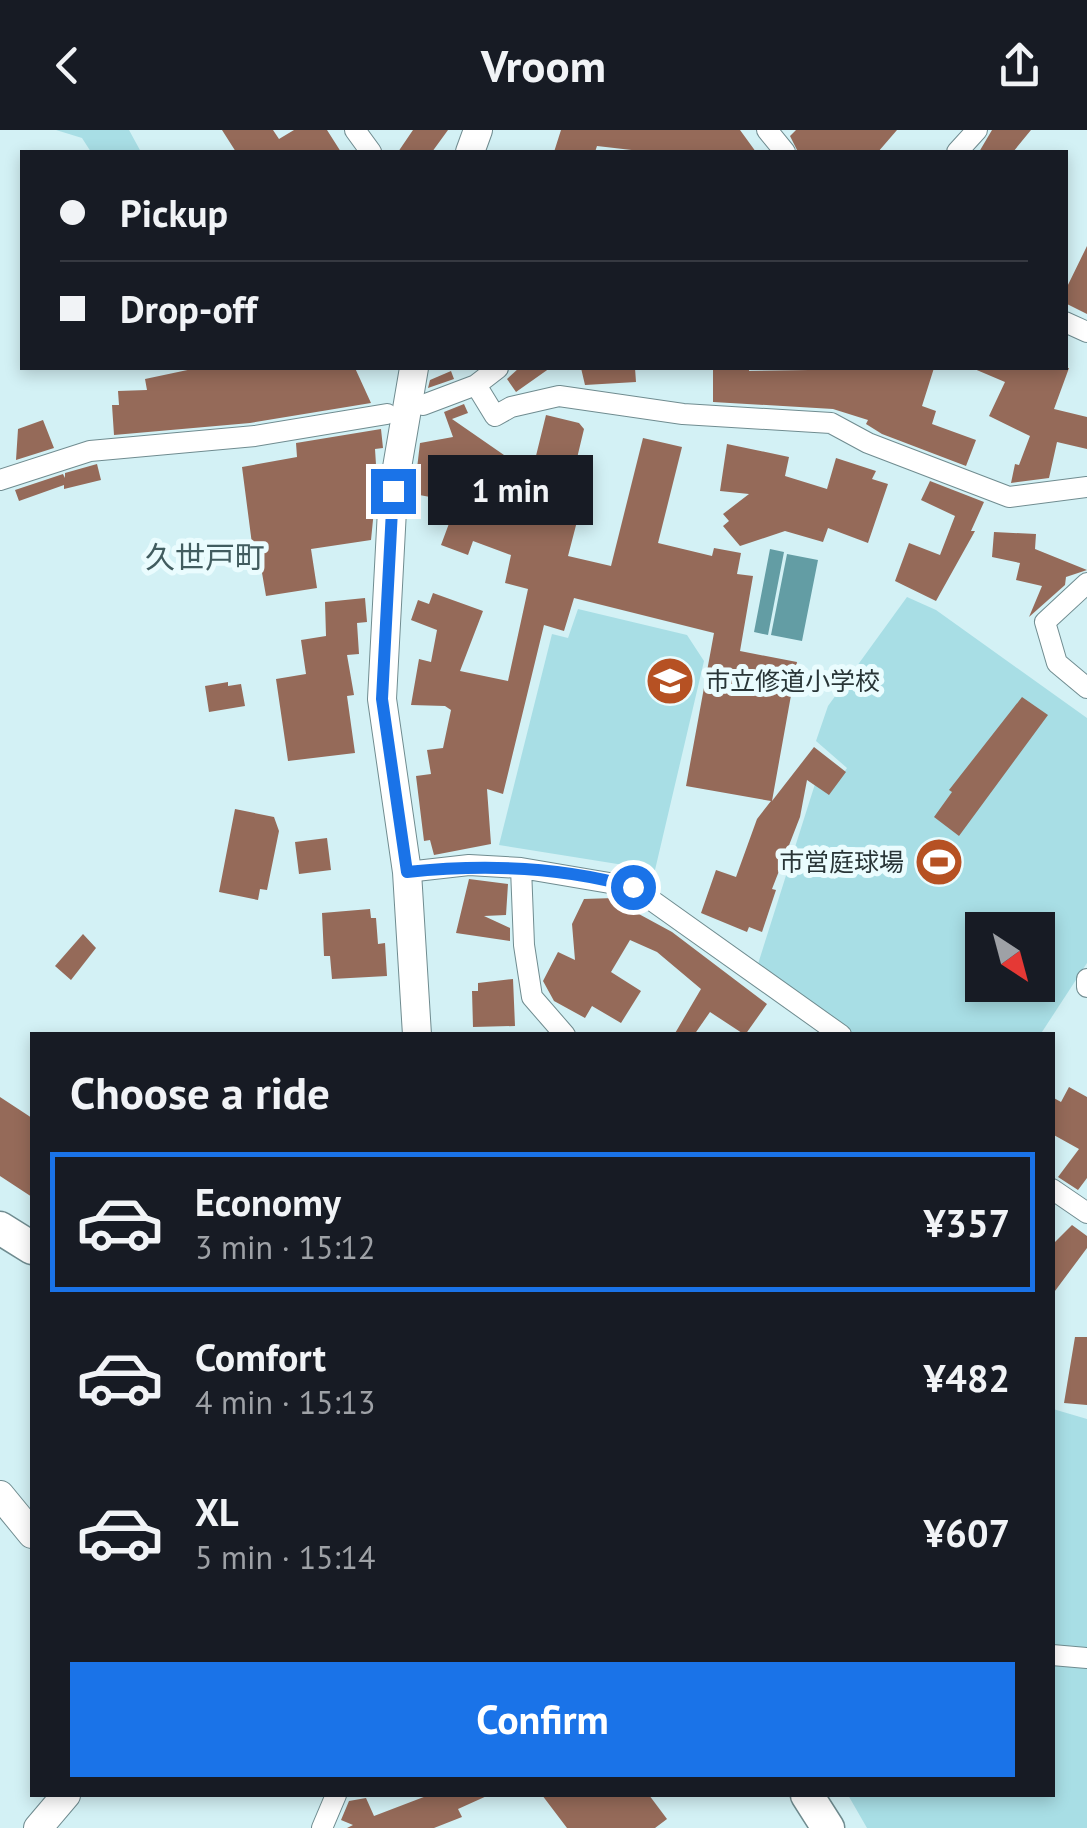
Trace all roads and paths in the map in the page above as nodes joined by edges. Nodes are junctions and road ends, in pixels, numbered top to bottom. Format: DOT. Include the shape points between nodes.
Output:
graph roads {
  1 [pos="382,130"];
  2 [pos="767,130"];
  3 [pos="977,130"];
  4 [pos="364,142"];
  5 [pos="783,150"];
  6 [pos="959,150"];
  7 [pos="414,370"];
  8 [pos="495,370"];
  9 [pos="476,385"];
  10 [pos="423,405"];
  11 [pos="387,414"];
  12 [pos="0,480"];
  13 [pos="1087,488"];
  14 [pos="1087,583"];
  15 [pos="1087,688"];
  16 [pos="521,868"];
  17 [pos="407,872"];
  18 [pos="1087,979"];
  19 [pos="1087,987"];
  20 [pos="417,1032"];
  21 [pos="562,1032"];
  22 [pos="837,1032"];
  23 [pos="1055,1194"];
  24 [pos="1087,1214"];
  25 [pos="0,1228"];
  26 [pos="30,1247"];
  27 [pos="0,1494"];
  28 [pos="30,1532"];
  29 [pos="1055,1655"];
  30 [pos="1087,1658"];
  31 [pos="64,1797"];
  32 [pos="335,1797"];
  33 [pos="808,1797"];
  34 [pos="38,1828"];
  35 [pos="322,1828"];
  36 [pos="828,1828"];
  1 -- 4 [label="street"];
  2 -- 5 [label="street"];
  3 -- 6 [label="street"];
  7 -- 17 [label="street" via="393,491 382,699"];
  8 -- 9 [label="street"];
  9 -- 10 [label="street"];
  9 -- 13 [label="street" via="495,416 558,396 683,414 831,423 1009,498"];
  11 -- 12 [label="street" via="255,436 90,451"];
  14 -- 15 [label="street" via="1044,622 1057,663"];
  16 -- 17 [label="street"];
  16 -- 21 [label="street" via="532,997"];
  16 -- 22 [label="street" via="633,887"];
  17 -- 20 [label="street"];
  18 -- 19 [label="street"];
  23 -- 24 [label="street"];
  25 -- 26 [label="main road"];
  27 -- 28 [label="street"];
  29 -- 30 [label="street"];
  31 -- 34 [label="street"];
  32 -- 35 [label="street"];
  33 -- 36 [label="main road"];
}
